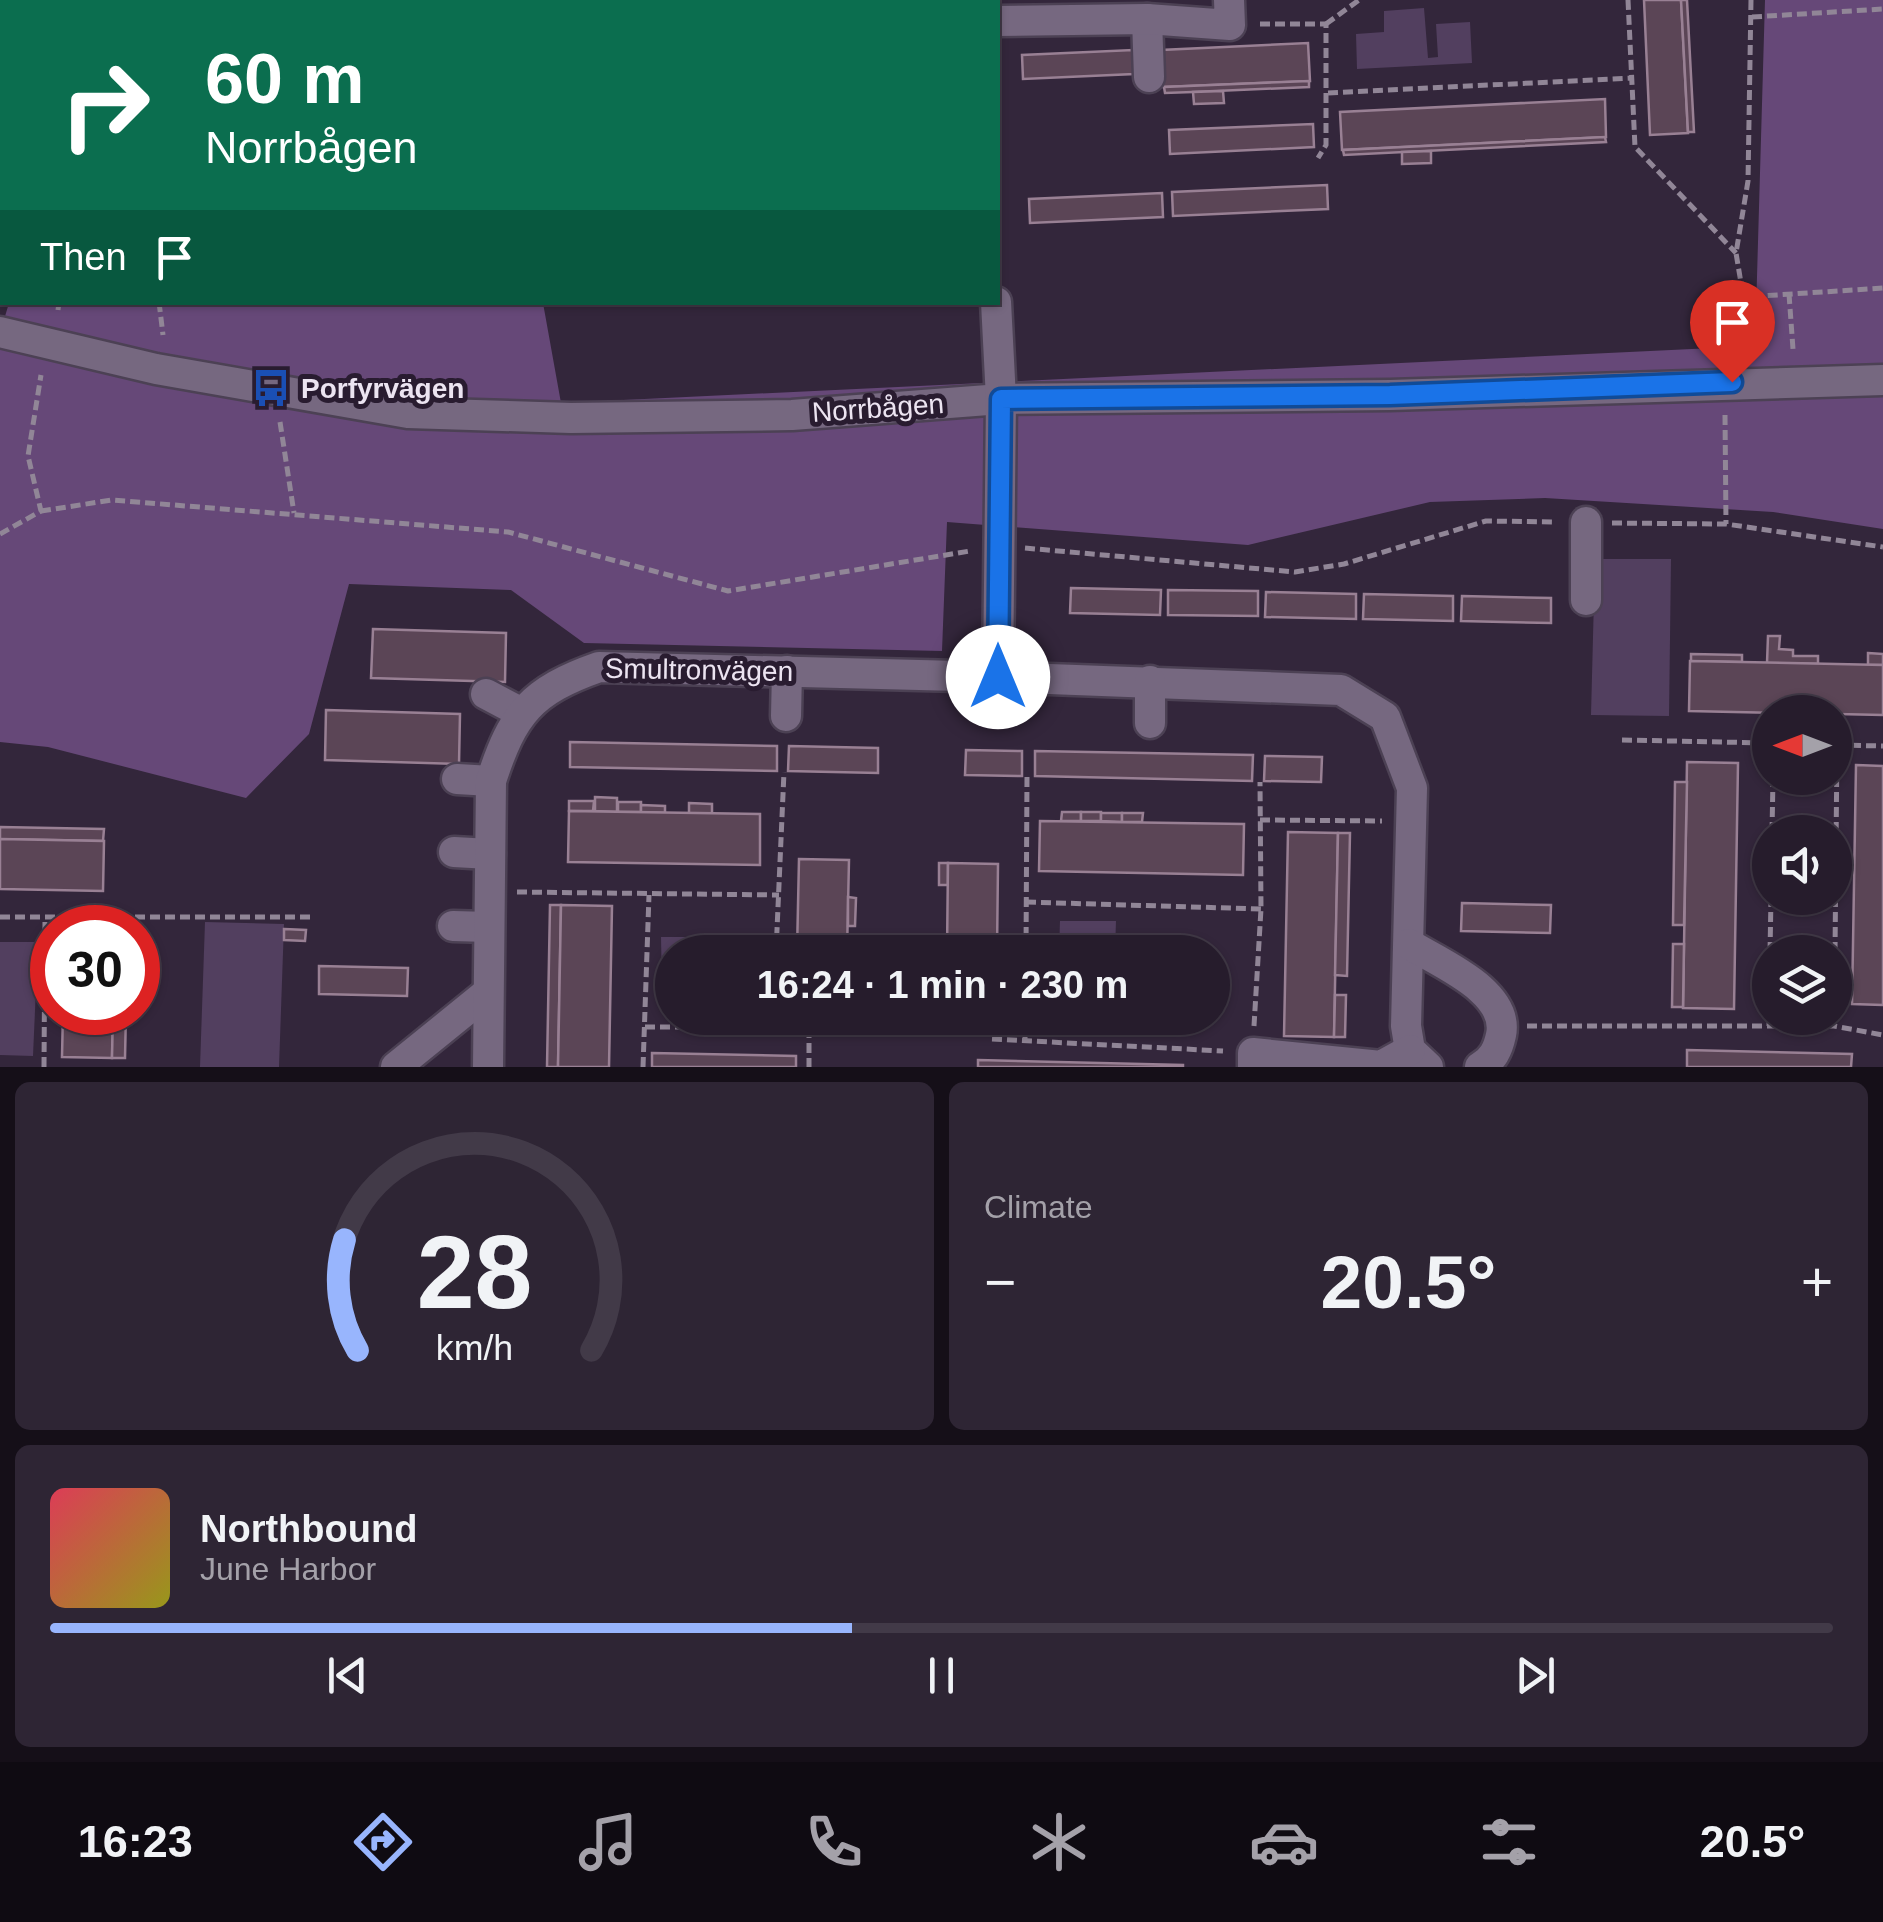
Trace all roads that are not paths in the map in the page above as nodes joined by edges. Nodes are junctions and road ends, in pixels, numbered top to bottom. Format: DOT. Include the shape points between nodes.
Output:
graph roads {
  1 [pos="1230,12"];
  2 [pos="1147,19"];
  3 [pos="1000,21"];
  4 [pos="1149,76"];
  5 [pos="996,305"];
  6 [pos="0,332"];
  7 [pos="1883,380"];
  8 [pos="1001,399"];
  9 [pos="1586,522"];
  10 [pos="1586,600"];
  11 [pos="786,671"];
  12 [pos="998,677"];
  13 [pos="1150,681"];
  14 [pos="486,694"];
  15 [pos="522,713"];
  16 [pos="786,716"];
  17 [pos="1150,722"];
  18 [pos="457,779"];
  19 [pos="491,781"];
  20 [pos="454,852"];
  21 [pos="490,854"];
  22 [pos="453,926"];
  23 [pos="489,927"];
  24 [pos="1409,944"];
  25 [pos="486,994"];
  26 [pos="1419,1058"];
  27 [pos="1253,1060"];
  28 [pos="1484,1066"];
  29 [pos="396,1067"];
  30 [pos="488,1067"];
  1 -- 2 [label="street"];
  2 -- 3 [label="street"];
  2 -- 4 [label="street"];
  5 -- 8 [label="street"];
  6 -- 8 [label="street, Norrbågen" via="408,413 774,415"];
  7 -- 8 [label="street, Norrbågen"];
  8 -- 12 [label="street"];
  9 -- 10 [label="street"];
  11 -- 12 [label="street, Smultronvägen"];
  11 -- 15 [label="street, Smultronvägen" via="598,666 552,683"];
  11 -- 16 [label="street"];
  12 -- 13 [label="street, Smultronvägen"];
  13 -- 17 [label="street"];
  13 -- 24 [label="street, Smultronvägen" via="1341,690 1385,716 1412,788"];
  14 -- 15 [label="street"];
  15 -- 19 [label="street, Smultronvägen" via="504,740"];
  18 -- 19 [label="street"];
  19 -- 21 [label="street, Smultronvägen"];
  20 -- 21 [label="street"];
  21 -- 23 [label="street, Smultronvägen"];
  22 -- 23 [label="street"];
  23 -- 25 [label="street, Smultronvägen"];
  24 -- 26 [label="street, Smultronvägen" via="1406,1026"];
  24 -- 28 [label="street" via="1495,1004 1503,1026 1498,1049"];
  25 -- 29 [label="street"];
  25 -- 30 [label="street, Smultronvägen"];
  26 -- 27 [label="street" via="1380,1066"];
}
